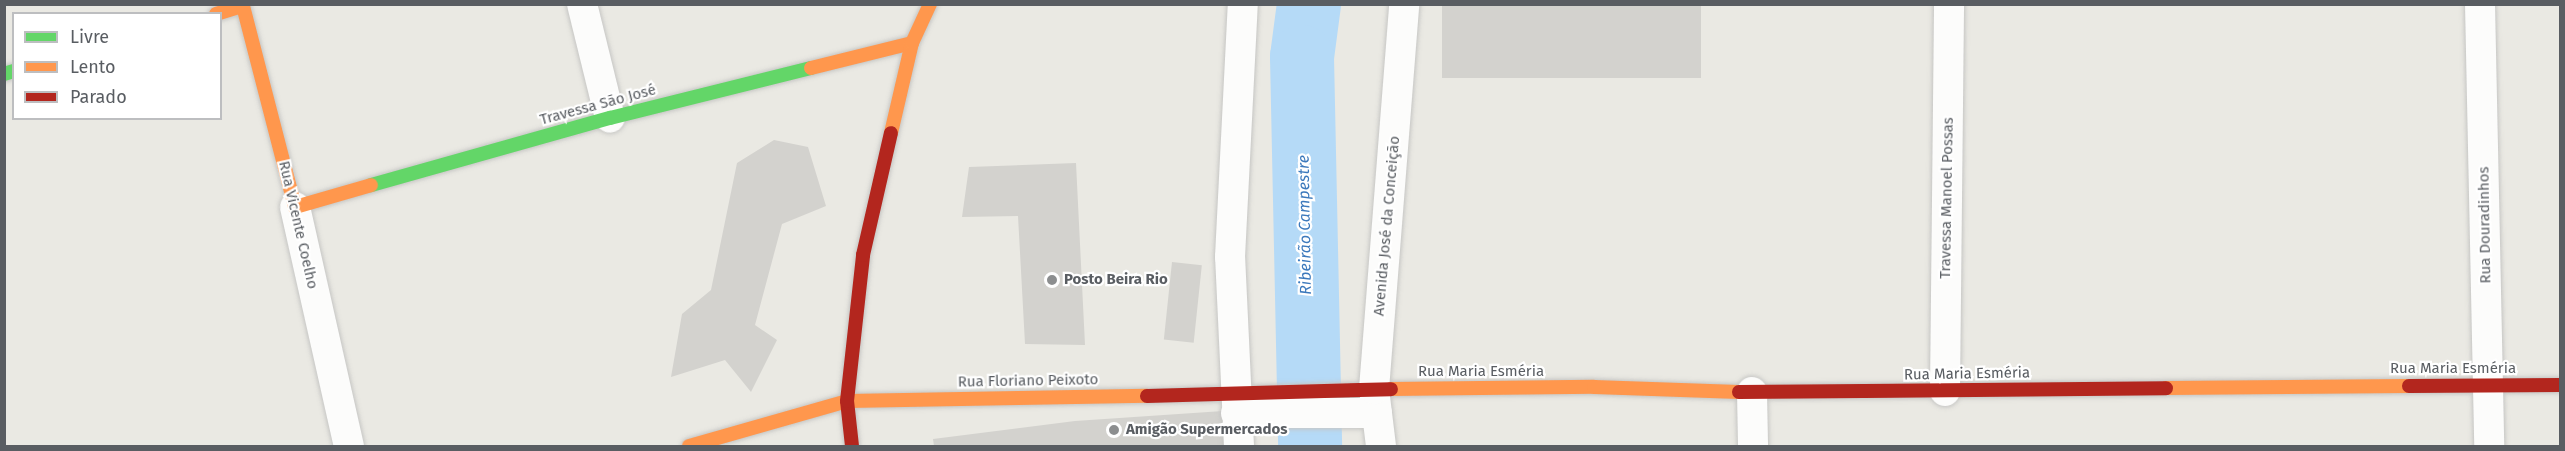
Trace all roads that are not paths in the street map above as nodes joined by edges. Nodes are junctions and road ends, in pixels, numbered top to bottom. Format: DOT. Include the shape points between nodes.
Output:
graph roads {
  1 [pos="582,4"];
  2 [pos="930,4"];
  3 [pos="1243,4"];
  4 [pos="1404,4"];
  5 [pos="1949,4"];
  6 [pos="2480,4"];
  7 [pos="234,8"];
  8 [pos="912,43"];
  9 [pos="610,118"];
  10 [pos="295,207"];
  11 [pos="2489,384"];
  12 [pos="2560,385"];
  13 [pos="1945,391"];
  14 [pos="1752,392"];
  15 [pos="847,401"];
  16 [pos="1366,401"];
  17 [pos="1244,404"];
  18 [pos="350,447"];
  19 [pos="689,447"];
  20 [pos="852,447"];
  21 [pos="1239,447"];
  22 [pos="1381,447"];
  23 [pos="1753,447"];
  24 [pos="2489,447"];
  1 -- 9 [label="street"];
  2 -- 8 [label="main road"];
  3 -- 17 [label="street" via="1230,257"];
  4 -- 16 [label="street, Avenida José da Conceição"];
  5 -- 13 [label="street, Travessa Manoel Possas"];
  6 -- 11 [label="street, Rua Douradinhos"];
  7 -- 10 [label="main road, Rua Vicente Coelho"];
  8 -- 9 [label="main road, Travessa São José"];
  8 -- 15 [label="main road" via="863,255"];
  9 -- 10 [label="main road, Travessa São José"];
  10 -- 18 [label="street, Rua Vicente Coelho"];
  11 -- 12 [label="main road, Rua Maria Esméria"];
  11 -- 13 [label="main road, Rua Maria Esméria"];
  11 -- 24 [label="street, Rua Douradinhos"];
  13 -- 14 [label="main road, Rua Maria Esméria"];
  14 -- 16 [label="main road, Rua Maria Esméria" via="1593,387"];
  14 -- 23 [label="street"];
  15 -- 17 [label="main road, Rua Floriano Peixoto"];
  15 -- 19 [label="main road, Rua Floriano Peixoto"];
  15 -- 20 [label="main road"];
  16 -- 17 [label="street"];
  16 -- 22 [label="street, Avenida José da Conceição"];
  17 -- 21 [label="street"];
}
